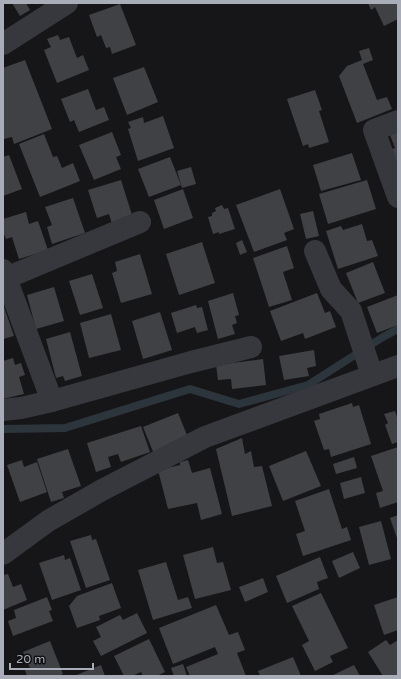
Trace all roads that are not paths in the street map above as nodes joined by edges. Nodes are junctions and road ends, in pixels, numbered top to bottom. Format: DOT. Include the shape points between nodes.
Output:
graph roads {
  1 [pos="67,3"];
  2 [pos="3,44"];
  3 [pos="398,121"];
  4 [pos="398,197"];
  5 [pos="140,222"];
  6 [pos="315,251"];
  7 [pos="4,274"];
  8 [pos="251,347"];
  9 [pos="398,366"];
  10 [pos="372,376"];
  11 [pos="52,401"];
  12 [pos="3,410"];
  13 [pos="3,554"];
  1 -- 2 [label="street"];
  3 -- 4 [label="street" via="374,130"];
  5 -- 7 [label="street"];
  6 -- 10 [label="street" via="331,289 350,311"];
  7 -- 11 [label="street"];
  8 -- 11 [label="street"];
  9 -- 10 [label="street"];
  10 -- 13 [label="street" via="205,437 61,513"];
  11 -- 12 [label="street"];
}
